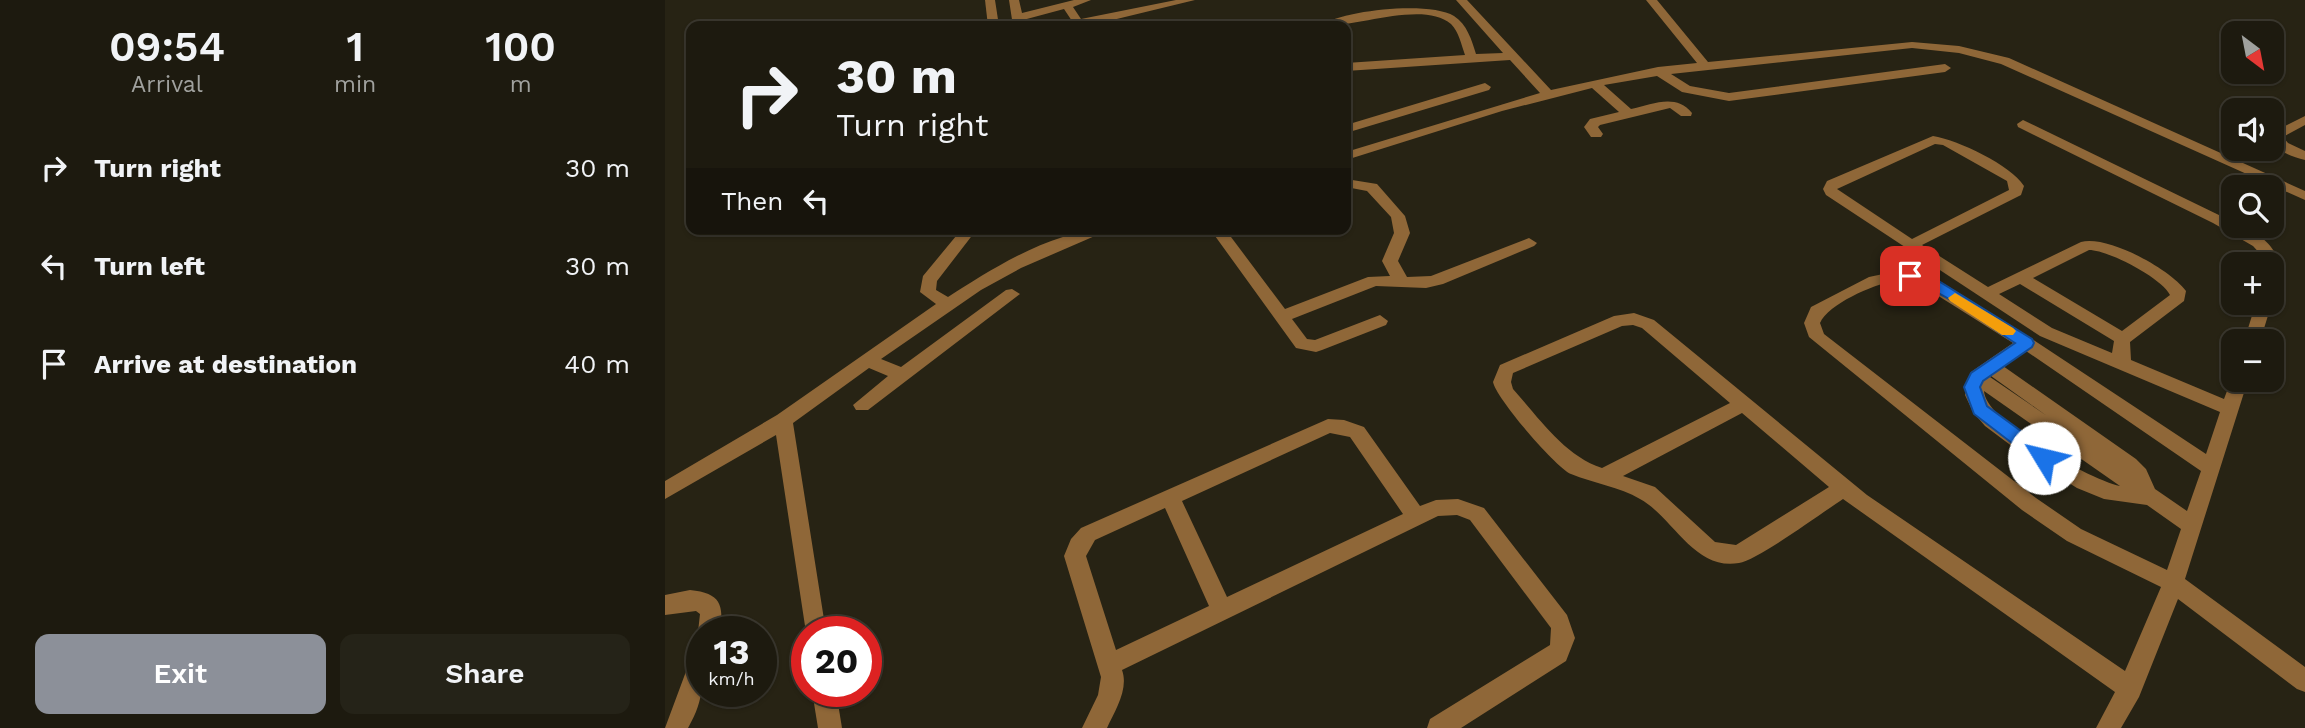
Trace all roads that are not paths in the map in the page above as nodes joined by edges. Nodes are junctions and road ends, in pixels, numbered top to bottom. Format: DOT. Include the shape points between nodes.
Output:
graph roads {
  1 [pos="990,0"];
  2 [pos="1014,0"];
  3 [pos="1086,0"];
  4 [pos="1190,0"];
  5 [pos="1461,0"];
  6 [pos="1651,0"];
  7 [pos="1067,5"];
  8 [pos="993,21"];
  9 [pos="1018,21"];
  10 [pos="1021,21"];
  11 [pos="1077,21"];
  12 [pos="1096,21"];
  13 [pos="1347,21"];
  14 [pos="1471,55"];
  15 [pos="1511,57"];
  16 [pos="1704,64"];
  17 [pos="1351,67"];
  18 [pos="1945,68"];
  19 [pos="1658,71"];
  20 [pos="1595,84"];
  21 [pos="1485,87"];
  22 [pos="1548,94"];
  23 [pos="1686,113"];
  24 [pos="1629,114"];
  25 [pos="2305,120"];
  26 [pos="2023,124"];
  27 [pos="1351,127"];
  28 [pos="1596,134"];
  29 [pos="1351,154"];
  30 [pos="2305,156"];
  31 [pos="1351,184"];
  32 [pos="2305,196"];
  33 [pos="964,235"];
  34 [pos="1061,235"];
  35 [pos="1221,235"];
  36 [pos="1529,243"];
  37 [pos="1911,245"];
  38 [pos="2267,252"];
  39 [pos="2021,278"];
  40 [pos="1401,280"];
  41 [pos="1012,294"];
  42 [pos="1987,294"];
  43 [pos="946,303"];
  44 [pos="1281,317"];
  45 [pos="1380,321"];
  46 [pos="2123,339"];
  47 [pos="2026,343"];
  48 [pos="866,359"];
  49 [pos="2123,365"];
  50 [pos="1984,372"];
  51 [pos="902,375"];
  52 [pos="2235,392"];
  53 [pos="1743,404"];
  54 [pos="862,405"];
  55 [pos="2230,409"];
  56 [pos="783,421"];
  57 [pos="2212,468"];
  58 [pos="1601,478"];
  59 [pos="1844,488"];
  60 [pos="665,491"];
  61 [pos="1170,496"];
  62 [pos="2148,497"];
  63 [pos="1416,517"];
  64 [pos="2191,525"];
  65 [pos="2172,582"];
  66 [pos="665,606"];
  67 [pos="1222,610"];
  68 [pos="711,616"];
  69 [pos="813,616"];
  70 [pos="1110,664"];
  71 [pos="2305,681"];
  72 [pos="2131,689"];
  73 [pos="687,707"];
  74 [pos="827,707"];
  75 [pos="674,728"];
  76 [pos="830,728"];
  77 [pos="1094,728"];
  78 [pos="1439,728"];
  79 [pos="2108,728"];
  1 -- 8 [label="lane"];
  2 -- 9 [label="lane"];
  3 -- 7 [label="lane"];
  4 -- 12 [label="lane"];
  5 -- 15 [label="lane"];
  6 -- 16 [label="lane"];
  7 -- 10 [label="lane"];
  7 -- 11 [label="lane"];
  13 -- 14 [label="lane" via="1384,12 1435,11 1460,28"];
  14 -- 15 [label="lane"];
  14 -- 17 [label="lane" via="1416,64"];
  15 -- 22 [label="lane"];
  16 -- 19 [label="lane"];
  16 -- 32 [label="lane" via="1912,45 1982,54"];
  18 -- 19 [label="lane" via="1729,97 1686,89"];
  19 -- 20 [label="lane"];
  20 -- 22 [label="lane"];
  20 -- 24 [label="lane"];
  21 -- 27 [label="lane"];
  22 -- 29 [label="lane"];
  23 -- 24 [label="lane" via="1670,104"];
  24 -- 28 [label="lane" via="1595,122 1591,127"];
  25 -- 30 [label="lane" via="2275,136 2283,146"];
  26 -- 38 [label="lane" via="2228,226"];
  31 -- 40 [label="lane" via="1372,187 1398,216 1402,233 1388,258"];
  33 -- 43 [label="lane" via="929,280 928,292"];
  34 -- 43 [label="lane"];
  35 -- 44 [label="lane"];
  36 -- 40 [label="lane" via="1437,280"];
  37 -- 37 [label="lane" via="2009,197 2017,186 2012,178 1939,140 1832,184 1833,195"];
  37 -- 42 [label="lane"];
  39 -- 42 [label="lane"];
  39 -- 46 [label="lane"];
  39 -- 46 [label="lane" via="2086,245 2097,244 2174,286 2178,297"];
  40 -- 44 [label="lane" via="1374,281"];
  41 -- 51 [label="lane"];
  42 -- 49 [label="lane" via="2046,332"];
  43 -- 48 [label="lane"];
  44 -- 45 [label="lane" via="1297,340 1308,346"];
  46 -- 49 [label="lane"];
  47 -- 50 [label="lane"];
  47 -- 57 [label="lane"];
  47 -- 65 [label="lane" via="1942,289 1910,276 1879,279 1830,303 1817,312 1812,323 1817,337 1830,349 2029,504 2104,551"];
  48 -- 51 [label="lane"];
  48 -- 56 [label="lane"];
  49 -- 55 [label="lane"];
  50 -- 62 [label="lane"];
  50 -- 62 [label="lane" via="1972,387 1980,410 2062,471 2105,493"];
  51 -- 54 [label="lane"];
  52 -- 55 [label="lane"];
  53 -- 58 [label="lane"];
  53 -- 58 [label="lane" via="1648,324 1634,319 1607,324 1506,369 1501,386 1533,423 1575,467"];
  53 -- 59 [label="lane"];
  55 -- 57 [label="lane"];
  56 -- 60 [label="lane"];
  56 -- 69 [label="lane"];
  57 -- 64 [label="lane"];
  58 -- 59 [label="lane" via="1648,493 1708,548 1723,554 1739,554"];
  59 -- 72 [label="lane"];
  61 -- 63 [label="lane" via="1328,426 1344,426 1357,432"];
  61 -- 67 [label="lane"];
  61 -- 70 [label="lane" via="1094,530 1078,545 1075,556"];
  62 -- 64 [label="lane"];
  63 -- 67 [label="lane"];
  63 -- 78 [label="lane" via="1436,508 1458,507 1477,514 1564,632 1558,653"];
  64 -- 65 [label="lane"];
  65 -- 71 [label="lane"];
  65 -- 72 [label="lane"];
  66 -- 68 [label="lane" via="705,602"];
  67 -- 70 [label="lane"];
  70 -- 77 [label="lane" via="1113,686"];
  72 -- 79 [label="lane"];
  73 -- 75 [label="lane"];
  74 -- 76 [label="lane"];
}
